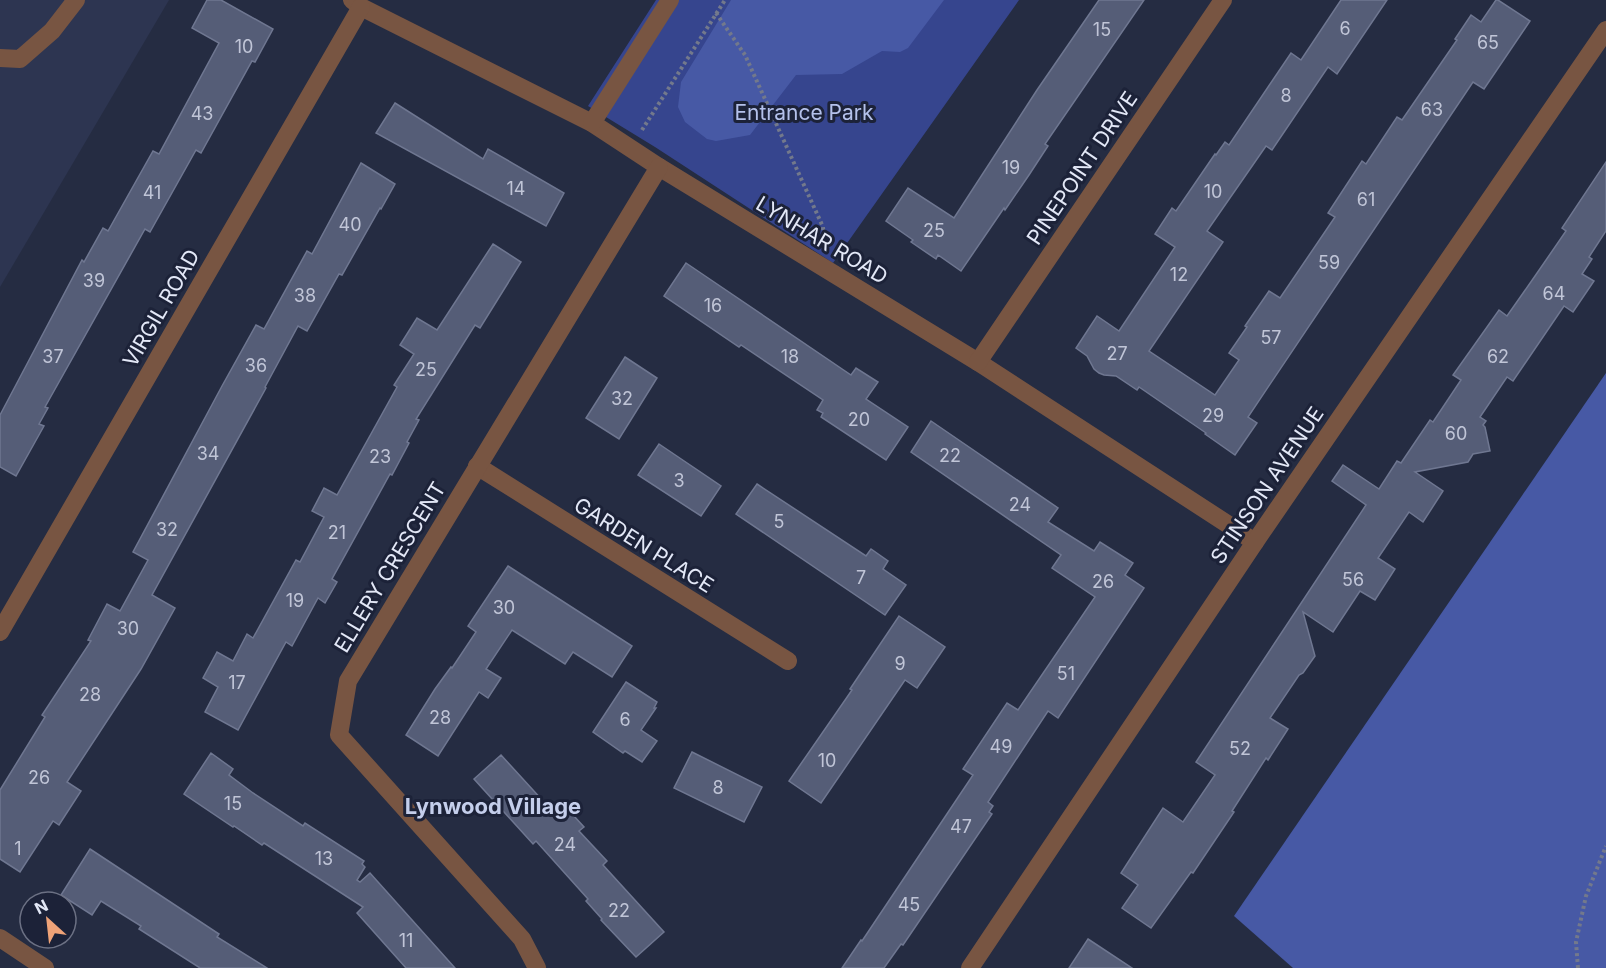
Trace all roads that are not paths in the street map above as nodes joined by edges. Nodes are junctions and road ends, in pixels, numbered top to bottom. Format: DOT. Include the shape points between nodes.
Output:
graph roads {
  1 [pos="76,0"];
  2 [pos="670,0"];
  3 [pos="1223,0"];
  4 [pos="356,3"];
  5 [pos="1606,30"];
  6 [pos="0,58"];
  7 [pos="592,123"];
  8 [pos="659,167"];
  9 [pos="978,362"];
  10 [pos="477,466"];
  11 [pos="1255,542"];
  12 [pos="0,632"];
  13 [pos="788,661"];
  14 [pos="0,939"];
  15 [pos="45,968"];
  16 [pos="537,968"];
  17 [pos="970,968"];
  1 -- 6 [label="street" via="52,31 20,59"];
  2 -- 7 [label="street"];
  3 -- 9 [label="street, PINEPOINT DRIVE"];
  4 -- 7 [label="street, LYNHAR ROAD"];
  4 -- 12 [label="street, VIRGIL ROAD"];
  5 -- 11 [label="street, STINSON AVENUE"];
  7 -- 8 [label="street, LYNHAR ROAD"];
  8 -- 9 [label="street, LYNHAR ROAD"];
  8 -- 10 [label="street, ELLERY CRESCENT"];
  9 -- 11 [label="street, LYNHAR ROAD"];
  10 -- 13 [label="street, GARDEN PLACE"];
  10 -- 16 [label="street, ELLERY CRESCENT" via="348,681 339,735 522,939"];
  11 -- 17 [label="street, STINSON AVENUE"];
  14 -- 15 [label="street"];
}
